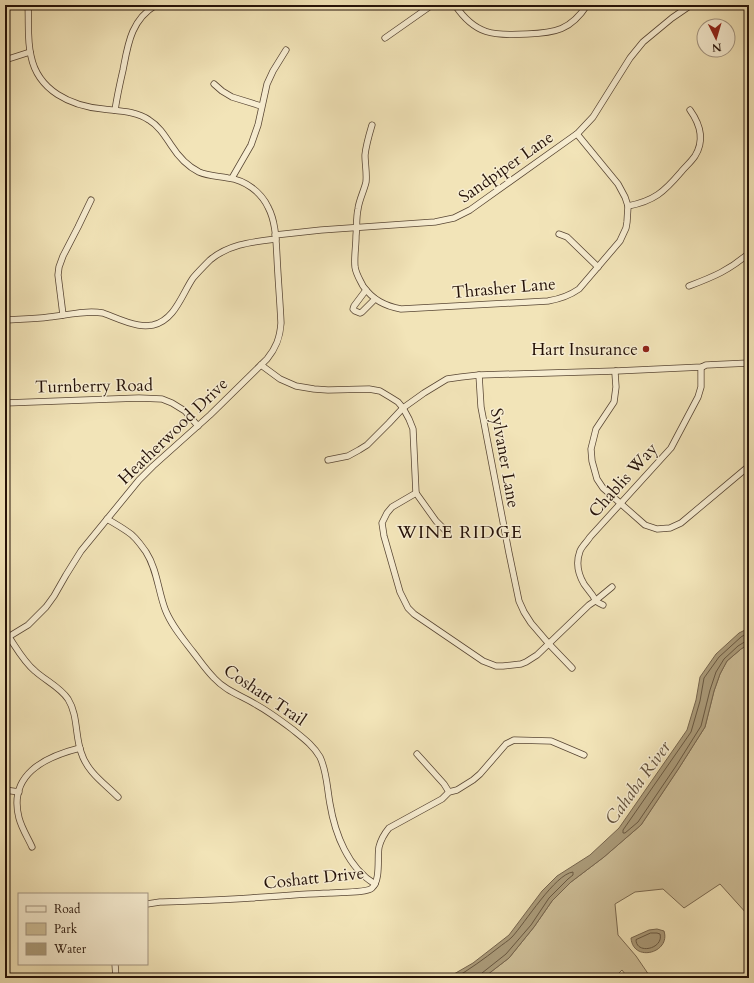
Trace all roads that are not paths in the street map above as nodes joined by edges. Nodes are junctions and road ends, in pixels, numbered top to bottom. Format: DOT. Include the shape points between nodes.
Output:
graph roads {
  1 [pos="28,5"];
  2 [pos="156,5"];
  3 [pos="432,5"];
  4 [pos="455,5"];
  5 [pos="587,5"];
  6 [pos="691,5"];
  7 [pos="385,38"];
  8 [pos="286,50"];
  9 [pos="30,52"];
  10 [pos="5,60"];
  11 [pos="214,84"];
  12 [pos="261,106"];
  13 [pos="115,110"];
  14 [pos="690,110"];
  15 [pos="372,125"];
  16 [pos="576,134"];
  17 [pos="232,178"];
  18 [pos="91,200"];
  19 [pos="628,206"];
  20 [pos="356,227"];
  21 [pos="559,234"];
  22 [pos="275,237"];
  23 [pos="749,253"];
  24 [pos="598,267"];
  25 [pos="689,286"];
  26 [pos="366,290"];
  27 [pos="375,299"];
  28 [pos="63,315"];
  29 [pos="5,320"];
  30 [pos="749,363"];
  31 [pos="261,365"];
  32 [pos="702,367"];
  33 [pos="616,371"];
  34 [pos="479,376"];
  35 [pos="5,403"];
  36 [pos="403,408"];
  37 [pos="198,426"];
  38 [pos="328,460"];
  39 [pos="749,466"];
  40 [pos="416,493"];
  41 [pos="620,503"];
  42 [pos="107,518"];
  43 [pos="445,530"];
  44 [pos="612,587"];
  45 [pos="595,601"];
  46 [pos="603,605"];
  47 [pos="7,638"];
  48 [pos="548,644"];
  49 [pos="572,668"];
  50 [pos="80,748"];
  51 [pos="417,754"];
  52 [pos="584,755"];
  53 [pos="5,790"];
  54 [pos="19,792"];
  55 [pos="449,792"];
  56 [pos="118,797"];
  57 [pos="32,847"];
  58 [pos="375,884"];
  59 [pos="148,904"];
  60 [pos="115,965"];
  61 [pos="116,978"];
  1 -- 9 [label="street, Heatherwood Drive"];
  2 -- 13 [label="street" via="142,16 132,31"];
  3 -- 7 [label="street"];
  4 -- 5 [label="street" via="475,26 490,33 503,35 556,31 576,19"];
  6 -- 16 [label="street, Sandpiper Lane" via="643,42 593,117"];
  8 -- 12 [label="street" via="270,78"];
  9 -- 10 [label="street"];
  9 -- 13 [label="street, Heatherwood Drive" via="40,79 57,95 72,103"];
  11 -- 12 [label="street" via="232,96"];
  12 -- 17 [label="street" via="251,145"];
  13 -- 17 [label="street, Heatherwood Drive" via="149,120 163,133 181,159 199,172"];
  14 -- 19 [label="street" via="700,128 699,146 694,157 662,192 650,200"];
  15 -- 20 [label="street, Thrasher Lane" via="365,156 366,181 358,208"];
  16 -- 19 [label="street, Thrasher Lane" via="618,184"];
  16 -- 20 [label="street, Sandpiper Lane" via="461,215 435,222"];
  17 -- 22 [label="street, Heatherwood Drive" via="254,189 264,200 272,216"];
  18 -- 28 [label="street" via="60,262 58,275"];
  19 -- 24 [label="street, Thrasher Lane" via="623,235"];
  20 -- 22 [label="street, Sandpiper Lane" via="304,231"];
  20 -- 26 [label="street, Thrasher Lane" via="355,268"];
  21 -- 24 [label="street" via="573,242"];
  22 -- 28 [label="street, Sandpiper Lane" via="240,244 211,260 194,278 172,314 157,324 137,325 98,312"];
  22 -- 31 [label="street, Heatherwood Drive" via="281,331 272,353"];
  23 -- 25 [label="street" via="724,272"];
  24 -- 27 [label="street, Thrasher Lane" via="579,289 548,301 401,309"];
  26 -- 27 [label="street, Thrasher Lane"];
  26 -- 27 [label="street" via="354,306 355,311 362,312"];
  28 -- 29 [label="street, Sandpiper Lane"];
  30 -- 32 [label="street"];
  31 -- 36 [label="street" via="280,379 296,386 328,390 369,388 380,391"];
  31 -- 37 [label="street, Heatherwood Drive"];
  32 -- 33 [label="street"];
  32 -- 41 [label="street, Chablis Way" via="698,397 671,448"];
  33 -- 34 [label="street"];
  33 -- 41 [label="street" via="614,402 596,429 591,449 598,479 603,488"];
  34 -- 36 [label="street" via="447,380"];
  34 -- 48 [label="street, Sylvaner Lane" via="481,407 519,602 531,623"];
  35 -- 37 [label="street, Turnberry Road" via="155,398 178,406"];
  36 -- 38 [label="street" via="367,445 348,456"];
  36 -- 40 [label="street" via="413,429"];
  37 -- 42 [label="street, Heatherwood Drive" via="139,480"];
  39 -- 41 [label="street" via="681,523 670,528 657,529 645,525"];
  40 -- 43 [label="street"];
  40 -- 48 [label="street" via="392,507 382,523 400,592 408,608 443,635 483,661 496,666 526,662"];
  41 -- 45 [label="street, Chablis Way" via="579,555 579,572"];
  42 -- 47 [label="street, Heatherwood Drive" via="81,551 46,607 28,625"];
  42 -- 58 [label="street, Coshatt Trail" via="128,531 145,550 157,578 168,616 214,679 228,691 275,717 303,737 316,751 325,770 332,812 340,839 348,856 361,873"];
  44 -- 45 [label="street"];
  45 -- 46 [label="street, Chablis Way"];
  45 -- 48 [label="street"];
  47 -- 50 [label="street" via="36,672 68,698 74,712"];
  48 -- 49 [label="street, Sylvaner Lane"];
  50 -- 54 [label="street" via="37,765 27,775"];
  50 -- 56 [label="street" via="90,770"];
  51 -- 55 [label="street"];
  52 -- 55 [label="street, Coshatt Drive" via="551,741 514,740 506,744 473,780 458,790"];
  53 -- 54 [label="street"];
  54 -- 57 [label="street" via="19,818"];
  55 -- 58 [label="street, Coshatt Drive" via="442,799 389,828 383,835 379,846"];
  58 -- 59 [label="street, Coshatt Drive" via="371,889 362,891"];
  60 -- 61 [label="street"];
}
